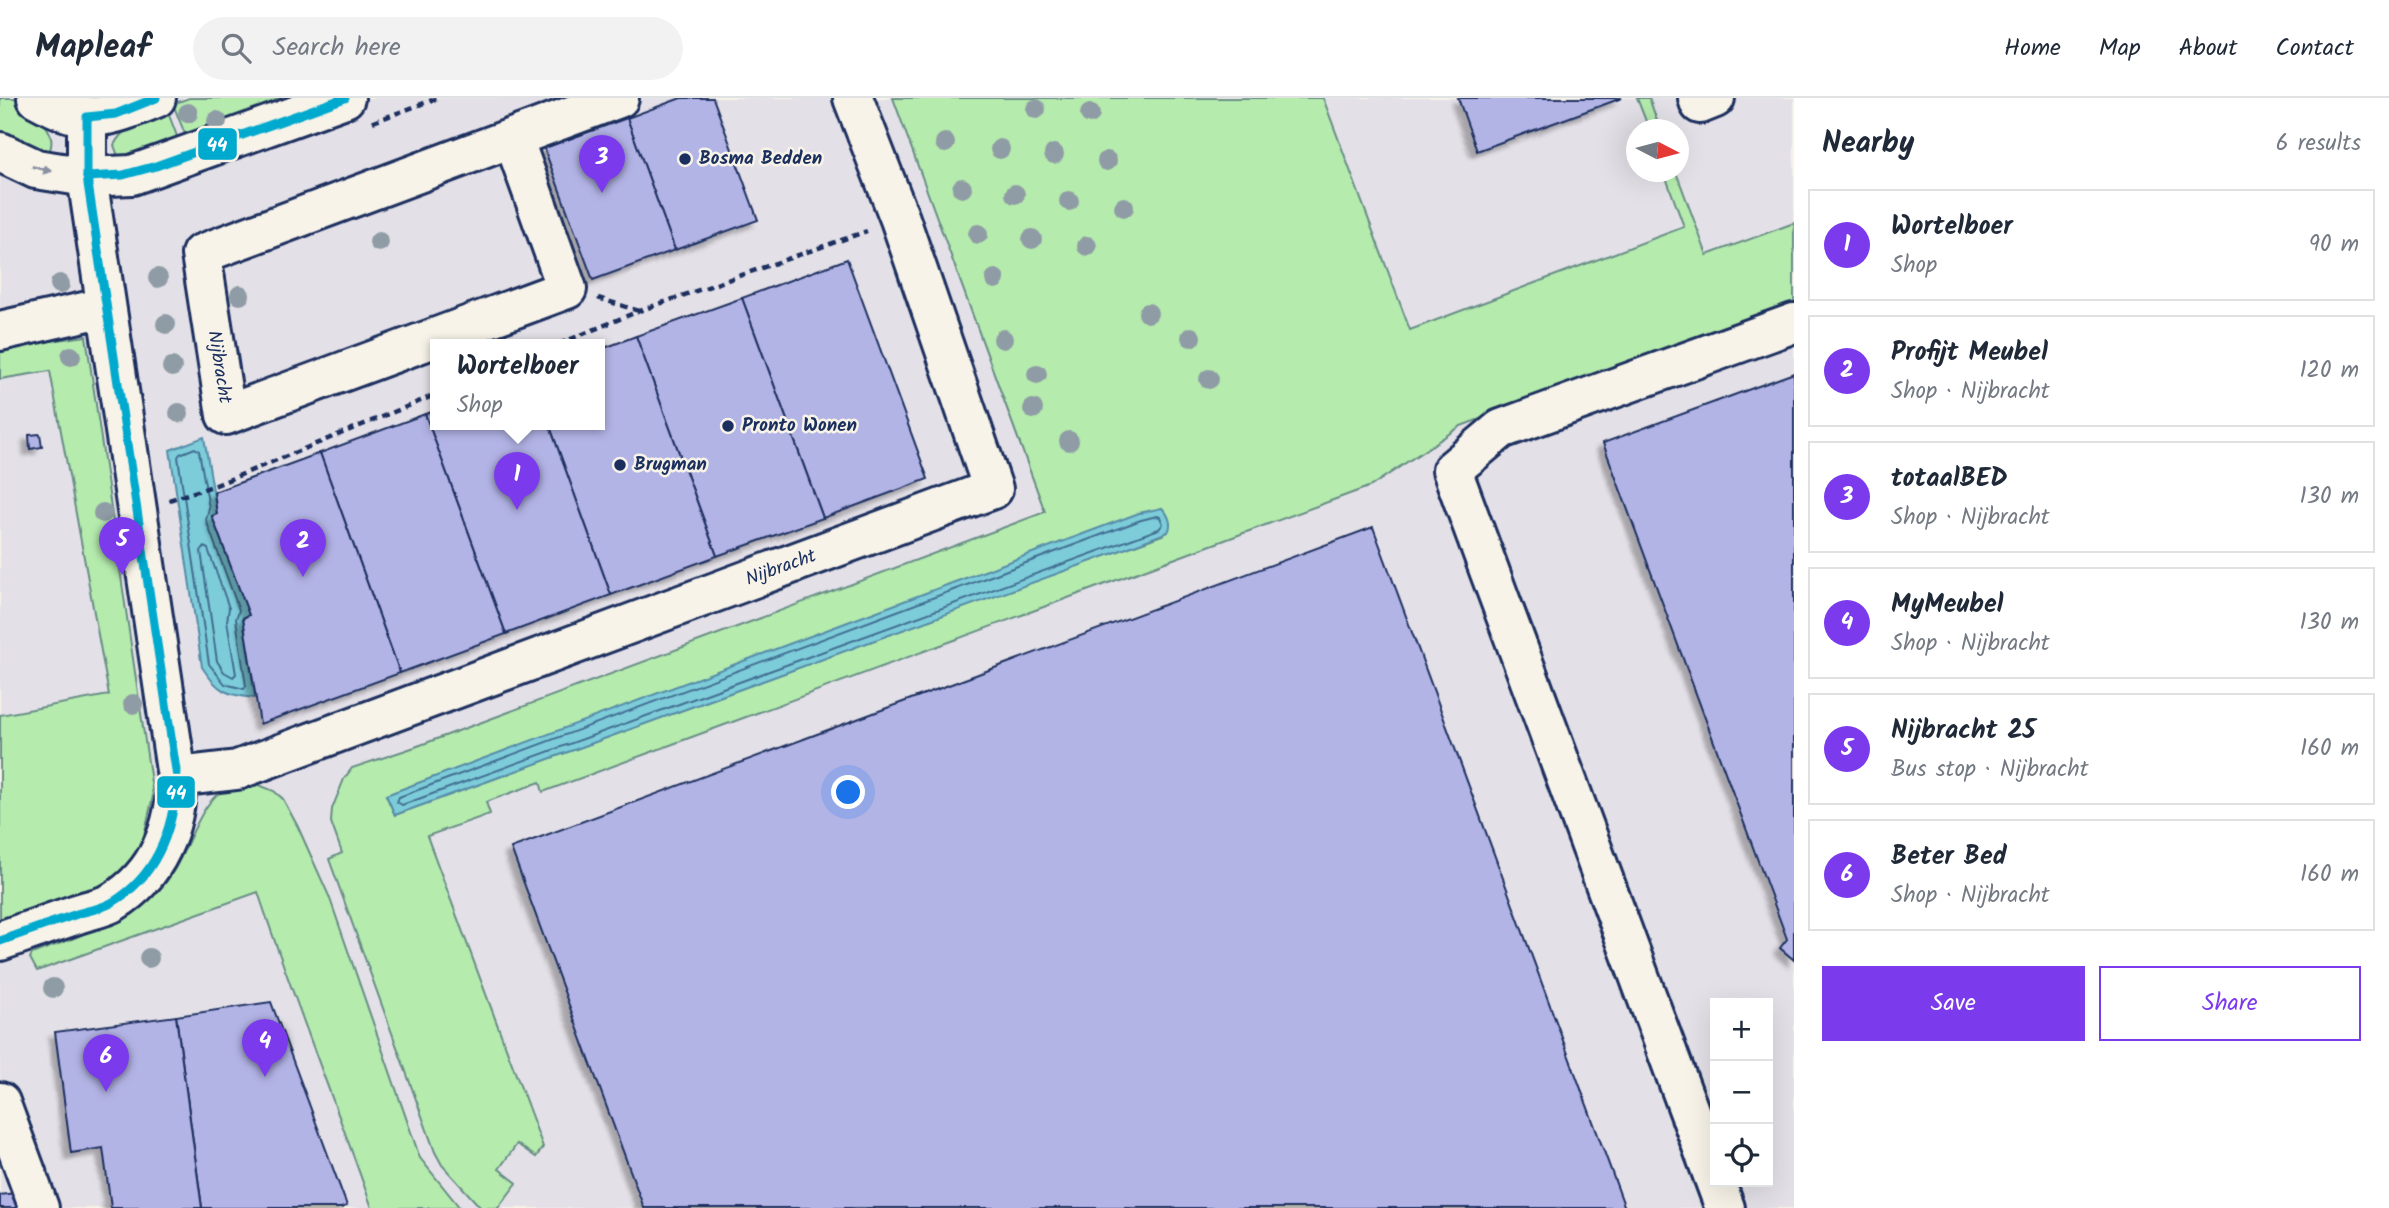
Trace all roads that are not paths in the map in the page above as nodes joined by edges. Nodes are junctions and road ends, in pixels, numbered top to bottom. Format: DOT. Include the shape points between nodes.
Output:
graph roads {
  1 [pos="37,98"];
  2 [pos="156,98"];
  3 [pos="345,98"];
  4 [pos="619,98"];
  5 [pos="853,98"];
  6 [pos="1698,98"];
  7 [pos="1715,98"];
  8 [pos="86,117"];
  9 [pos="513,138"];
  10 [pos="0,152"];
  11 [pos="87,177"];
  12 [pos="106,307"];
  13 [pos="1794,323"];
  14 [pos="0,331"];
  15 [pos="432,339"];
  16 [pos="430,340"];
  17 [pos="177,777"];
  18 [pos="0,941"];
  19 [pos="0,1102"];
  20 [pos="39,1208"];
  21 [pos="1725,1208"];
  1 -- 8 [label="street" via="64,113"];
  2 -- 8 [label="street" via="116,114"];
  3 -- 11 [label="street" via="152,169 108,178"];
  4 -- 9 [label="street, Nijbracht"];
  5 -- 17 [label="street, Nijbracht" via="993,489 237,770"];
  6 -- 7 [label="street" via="1700,104"];
  8 -- 11 [label="street"];
  9 -- 15 [label="street, Nijbracht" via="567,289"];
  9 -- 16 [label="street, Nijbracht" via="201,254 226,415"];
  10 -- 11 [label="street, one-way" via="36,169"];
  11 -- 12 [label="street"];
  12 -- 14 [label="street"];
  12 -- 17 [label="street"];
  13 -- 21 [label="street" via="1501,429 1452,470"];
  17 -- 18 [label="street" via="172,823 146,874 112,902"];
  19 -- 20 [label="street"];
}
